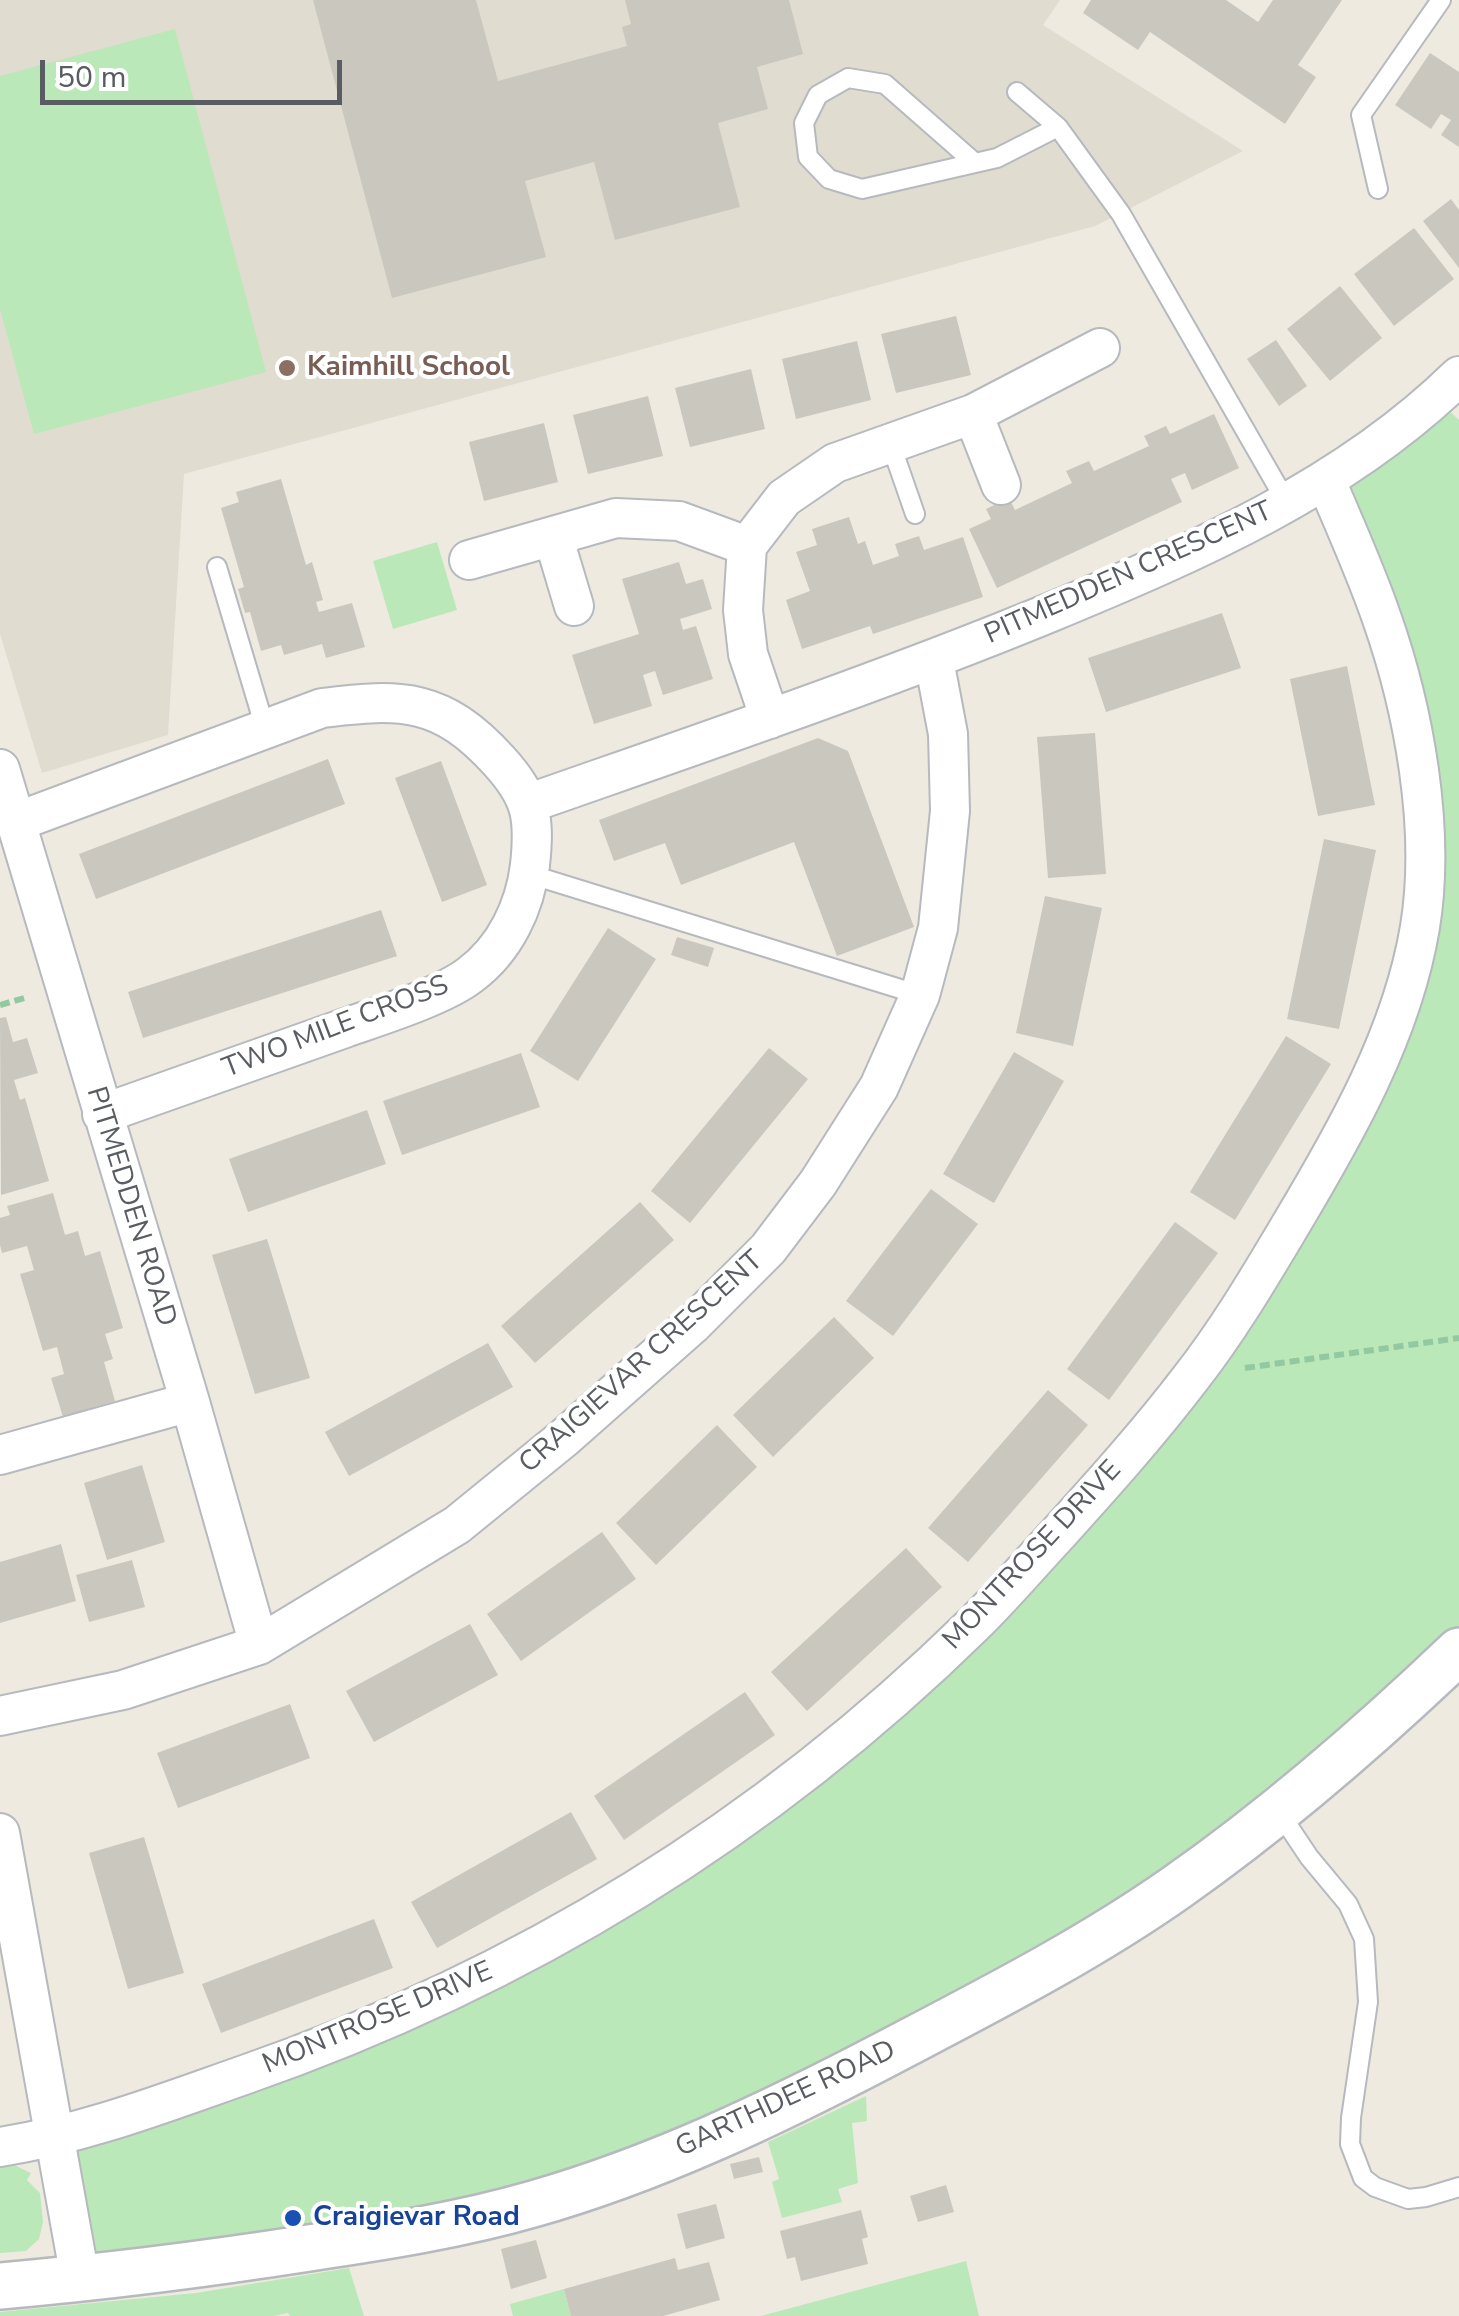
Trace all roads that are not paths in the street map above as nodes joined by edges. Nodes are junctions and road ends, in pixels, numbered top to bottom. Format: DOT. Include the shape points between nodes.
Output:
graph roads {
  1 [pos="1441,0"];
  2 [pos="1017,92"];
  3 [pos="1058,127"];
  4 [pos="975,163"];
  5 [pos="1378,189"];
  6 [pos="1100,348"];
  7 [pos="1459,376"];
  8 [pos="973,414"];
  9 [pos="890,442"];
  10 [pos="1326,481"];
  11 [pos="1002,485"];
  12 [pos="1287,503"];
  13 [pos="915,514"];
  14 [pos="553,536"];
  15 [pos="747,546"];
  16 [pos="469,560"];
  17 [pos="218,566"];
  18 [pos="574,606"];
  19 [pos="934,660"];
  20 [pos="770,719"];
  21 [pos="265,728"];
  22 [pos="0,770"];
  23 [pos="530,803"];
  24 [pos="16,822"];
  25 [pos="529,874"];
  26 [pos="920,995"];
  27 [pos="102,1114"];
  28 [pos="190,1402"];
  29 [pos="0,1454"];
  30 [pos="259,1645"];
  31 [pos="1459,1650"];
  32 [pos="0,1716"];
  33 [pos="1278,1812"];
  34 [pos="0,1832"];
  35 [pos="53,2139"];
  36 [pos="0,2148"];
  37 [pos="1459,2187"];
  38 [pos="80,2278"];
  39 [pos="0,2286"];
  1 -- 5 [label="lane" via="1361,115"];
  2 -- 3 [label="lane"];
  3 -- 4 [label="lane"];
  3 -- 12 [label="lane" via="1122,214"];
  4 -- 4 [label="lane" via="862,189 829,178 808,157 804,123 818,95 848,78 885,84"];
  6 -- 8 [label="street"];
  7 -- 10 [label="street, PITMEDDEN CRESCENT"];
  8 -- 9 [label="street"];
  8 -- 11 [label="street"];
  9 -- 13 [label="lane"];
  9 -- 15 [label="street" via="835,463 784,498"];
  10 -- 12 [label="street, PITMEDDEN CRESCENT"];
  10 -- 35 [label="street, MONTROSE DRIVE" via="1383,619 1410,725 1424,798 1420,929 1385,1047 1333,1155 1194,1375 975,1623 844,1741 684,1859 442,1998 332,2044"];
  12 -- 19 [label="street, PITMEDDEN CRESCENT" via="1131,579"];
  14 -- 15 [label="street" via="616,518 679,521"];
  14 -- 16 [label="street"];
  14 -- 18 [label="street"];
  15 -- 20 [label="street" via="748,654"];
  17 -- 21 [label="lane"];
  19 -- 20 [label="street, PITMEDDEN CRESCENT"];
  19 -- 26 [label="street, CRAIGIEVAR CRESCENT" via="948,734 950,811 938,928"];
  20 -- 23 [label="street, PITMEDDEN CRESCENT"];
  21 -- 23 [label="street" via="322,708 417,704 475,734"];
  21 -- 24 [label="street"];
  22 -- 24 [label="street, PITMEDDEN ROAD"];
  23 -- 25 [label="street, TWO MILE CROSS"];
  24 -- 27 [label="street, PITMEDDEN ROAD"];
  25 -- 26 [label="lane"];
  25 -- 27 [label="street, TWO MILE CROSS" via="497,950 468,977 397,1009"];
  26 -- 30 [label="street, CRAIGIEVAR CRESCENT" via="879,1088 818,1183 768,1250 693,1324 457,1526"];
  27 -- 28 [label="street, PITMEDDEN ROAD"];
  28 -- 29 [label="street"];
  28 -- 30 [label="street, PITMEDDEN ROAD"];
  30 -- 32 [label="street, CRAIGIEVAR CRESCENT" via="124,1690"];
  31 -- 33 [label="street, GARTHDEE ROAD"];
  33 -- 37 [label="lane" via="1348,1904 1364,1939 1368,2002 1350,2144 1363,2178 1408,2199"];
  33 -- 38 [label="street, GARTHDEE ROAD" via="1096,1940 998,1994 806,2096 599,2185 373,2238"];
  34 -- 35 [label="street"];
  35 -- 36 [label="street, MONTROSE DRIVE"];
  35 -- 38 [label="street"];
  38 -- 39 [label="street, GARTHDEE ROAD"];
}
